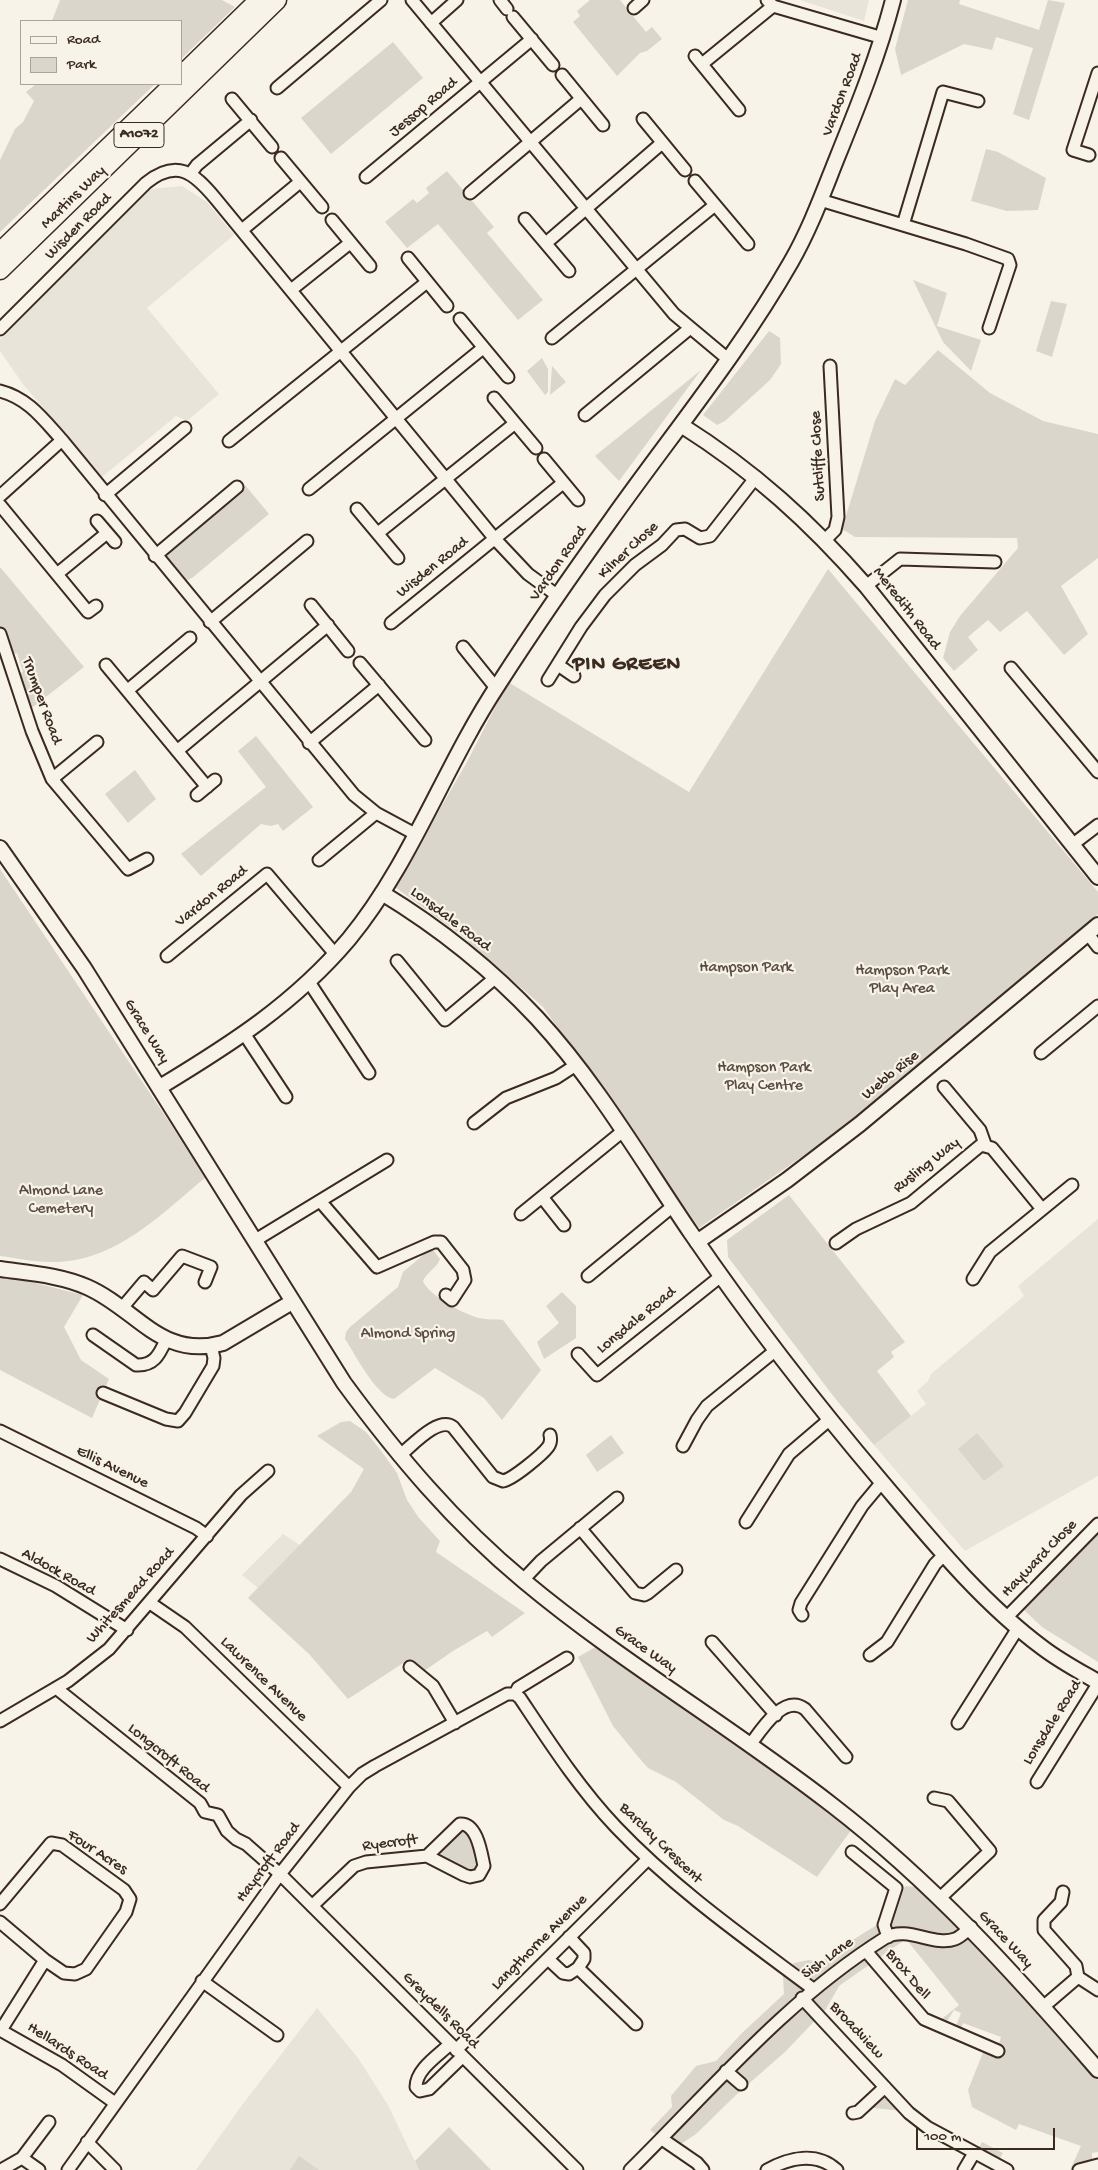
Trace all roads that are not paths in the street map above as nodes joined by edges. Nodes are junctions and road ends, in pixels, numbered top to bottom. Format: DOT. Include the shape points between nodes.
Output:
graph roads {
  1 [pos="259,0"];
  2 [pos="277,0"];
  3 [pos="381,0"];
  4 [pos="412,0"];
  5 [pos="457,0"];
  6 [pos="643,0"];
  7 [pos="893,0"];
  8 [pos="770,3"];
  9 [pos="507,8"];
  10 [pos="634,8"];
  11 [pos="431,23"];
  12 [pos="532,38"];
  13 [pos="883,38"];
  14 [pos="553,65"];
  15 [pos="1098,72"];
  16 [pos="182,75"];
  17 [pos="562,75"];
  18 [pos="480,82"];
  19 [pos="173,85"];
  20 [pos="277,88"];
  21 [pos="232,99"];
  22 [pos="581,99"];
  23 [pos="978,100"];
  24 [pos="739,110"];
  25 [pos="643,119"];
  26 [pos="251,120"];
  27 [pos="603,125"];
  28 [pos="530,142"];
  29 [pos="662,143"];
  30 [pos="272,147"];
  31 [pos="380,150"];
  32 [pos="1089,155"];
  33 [pos="281,158"];
  34 [pos="389,159"];
  35 [pos="685,170"];
  36 [pos="191,174"];
  37 [pos="366,177"];
  38 [pos="695,181"];
  39 [pos="300,182"];
  40 [pos="470,193"];
  41 [pos="820,200"];
  42 [pos="715,205"];
  43 [pos="322,207"];
  44 [pos="586,208"];
  45 [pos="525,219"];
  46 [pos="332,220"];
  47 [pos="903,226"];
  48 [pos="242,230"];
  49 [pos="350,243"];
  50 [pos="546,243"];
  51 [pos="748,244"];
  52 [pos="0,252"];
  53 [pos="408,258"];
  54 [pos="370,266"];
  55 [pos="636,269"];
  56 [pos="0,270"];
  57 [pos="569,272"];
  58 [pos="427,282"];
  59 [pos="292,290"];
  60 [pos="447,306"];
  61 [pos="460,319"];
  62 [pos="689,328"];
  63 [pos="989,328"];
  64 [pos="0,329"];
  65 [pos="552,338"];
  66 [pos="483,348"];
  67 [pos="341,351"];
  68 [pos="729,360"];
  69 [pos="830,366"];
  70 [pos="508,377"];
  71 [pos="0,391"];
  72 [pos="494,398"];
  73 [pos="584,416"];
  74 [pos="396,418"];
  75 [pos="514,424"];
  76 [pos="681,425"];
  77 [pos="185,428"];
  78 [pos="62,440"];
  79 [pos="229,441"];
  80 [pos="536,448"];
  81 [pos="544,459"];
  82 [pos="756,477"];
  83 [pos="446,478"];
  84 [pos="563,483"];
  85 [pos="237,487"];
  86 [pos="309,489"];
  87 [pos="105,495"];
  88 [pos="0,496"];
  89 [pos="578,500"];
  90 [pos="0,505"];
  91 [pos="358,509"];
  92 [pos="97,521"];
  93 [pos="107,533"];
  94 [pos="378,533"];
  95 [pos="495,539"];
  96 [pos="826,540"];
  97 [pos="307,541"];
  98 [pos="115,542"];
  99 [pos="155,556"];
  100 [pos="398,558"];
  101 [pos="996,562"];
  102 [pos="57,574"];
  103 [pos="866,586"];
  104 [pos="558,596"];
  105 [pos="311,605"];
  106 [pos="96,606"];
  107 [pos="210,622"];
  108 [pos="392,623"];
  109 [pos="328,625"];
  110 [pos="0,634"];
  111 [pos="190,638"];
  112 [pos="462,647"];
  113 [pos="348,651"];
  114 [pos="360,663"];
  115 [pos="106,665"];
  116 [pos="558,665"];
  117 [pos="1011,668"];
  118 [pos="574,676"];
  119 [pos="548,680"];
  120 [pos="260,683"];
  121 [pos="379,685"];
  122 [pos="496,688"];
  123 [pos="128,690"];
  124 [pos="425,740"];
  125 [pos="98,742"];
  126 [pos="309,743"];
  127 [pos="177,751"];
  128 [pos="1098,772"];
  129 [pos="52,779"];
  130 [pos="197,795"];
  131 [pos="376,813"];
  132 [pos="1098,825"];
  133 [pos="415,834"];
  134 [pos="1072,845"];
  135 [pos="0,848"];
  136 [pos="147,859"];
  137 [pos="319,860"];
  138 [pos="1098,877"];
  139 [pos="382,893"];
  140 [pos="1093,930"];
  141 [pos="1098,947"];
  142 [pos="336,954"];
  143 [pos="166,956"];
  144 [pos="397,961"];
  145 [pos="495,978"];
  146 [pos="309,982"];
  147 [pos="1098,1006"];
  148 [pos="244,1035"];
  149 [pos="1041,1053"];
  150 [pos="576,1065"];
  151 [pos="369,1073"];
  152 [pos="944,1087"];
  153 [pos="160,1088"];
  154 [pos="286,1097"];
  155 [pos="474,1123"];
  156 [pos="623,1131"];
  157 [pos="985,1144"];
  158 [pos="387,1160"];
  159 [pos="1072,1185"];
  160 [pos="542,1197"];
  161 [pos="320,1201"];
  162 [pos="672,1206"];
  163 [pos="1042,1209"];
  164 [pos="521,1214"];
  165 [pos="564,1225"];
  166 [pos="254,1241"];
  167 [pos="698,1242"];
  168 [pos="836,1243"];
  169 [pos="0,1269"];
  170 [pos="588,1276"];
  171 [pos="722,1276"];
  172 [pos="973,1279"];
  173 [pos="205,1282"];
  174 [pos="452,1300"];
  175 [pos="292,1302"];
  176 [pos="122,1308"];
  177 [pos="93,1335"];
  178 [pos="166,1340"];
  179 [pos="211,1346"];
  180 [pos="776,1350"];
  181 [pos="578,1354"];
  182 [pos="103,1393"];
  183 [pos="830,1419"];
  184 [pos="0,1432"];
  185 [pos="550,1435"];
  186 [pos="683,1446"];
  187 [pos="400,1456"];
  188 [pos="268,1471"];
  189 [pos="882,1482"];
  190 [pos="617,1498"];
  191 [pos="746,1522"];
  192 [pos="1098,1524"];
  193 [pos="580,1528"];
  194 [pos="207,1536"];
  195 [pos="945,1554"];
  196 [pos="0,1559"];
  197 [pos="676,1570"];
  198 [pos="523,1580"];
  199 [pos="150,1603"];
  200 [pos="802,1615"];
  201 [pos="1006,1618"];
  202 [pos="1018,1628"];
  203 [pos="127,1630"];
  204 [pos="712,1642"];
  205 [pos="870,1655"];
  206 [pos="567,1658"];
  207 [pos="410,1667"];
  208 [pos="1098,1683"];
  209 [pos="56,1688"];
  210 [pos="515,1694"];
  211 [pos="776,1715"];
  212 [pos="0,1721"];
  213 [pos="958,1723"];
  214 [pos="455,1724"];
  215 [pos="750,1745"];
  216 [pos="846,1757"];
  217 [pos="1037,1782"];
  218 [pos="349,1787"];
  219 [pos="934,1798"];
  220 [pos="852,1852"];
  221 [pos="427,1856"];
  222 [pos="648,1858"];
  223 [pos="280,1874"];
  224 [pos="1063,1892"];
  225 [pos="935,1893"];
  226 [pos="0,1904"];
  227 [pos="312,1906"];
  228 [pos="0,1922"];
  229 [pos="970,1927"];
  230 [pos="569,1937"];
  231 [pos="888,1937"];
  232 [pos="866,1951"];
  233 [pos="548,1959"];
  234 [pos="45,1960"];
  235 [pos="578,1968"];
  236 [pos="1078,1977"];
  237 [pos="202,1981"];
  238 [pos="814,1989"];
  239 [pos="1098,1990"];
  240 [pos="802,1998"];
  241 [pos="1044,2007"];
  242 [pos="636,2024"];
  243 [pos="1,2030"];
  244 [pos="277,2035"];
  245 [pos="456,2050"];
  246 [pos="998,2051"];
  247 [pos="1098,2070"];
  248 [pos="726,2072"];
  249 [pos="741,2079"];
  250 [pos="885,2087"];
  251 [pos="115,2103"];
  252 [pos="853,2113"];
  253 [pos="49,2122"];
  254 [pos="662,2139"];
  255 [pos="87,2142"];
  256 [pos="974,2153"];
  257 [pos="22,2158"];
  258 [pos="1098,2165"];
  259 [pos="1,2170"];
  260 [pos="39,2170"];
  261 [pos="68,2170"];
  262 [pos="115,2170"];
  263 [pos="577,2170"];
  264 [pos="630,2170"];
  265 [pos="703,2170"];
  266 [pos="767,2170"];
  267 [pos="837,2170"];
  268 [pos="964,2170"];
  269 [pos="1007,2170"];
  270 [pos="1079,2170"];
  1 -- 16 [label="main road"];
  2 -- 56 [label="main road, Martins Way / A1072"];
  3 -- 20 [label="street" via="306,56"];
  4 -- 11 [label="street, Jessop Road"];
  5 -- 11 [label="street"];
  6 -- 10 [label="street"];
  7 -- 13 [label="street, Vardon Road"];
  8 -- 13 [label="street"];
  8 -- 24 [label="street" via="698,60"];
  9 -- 12 [label="street"];
  11 -- 18 [label="street, Jessop Road"];
  12 -- 14 [label="street"];
  12 -- 18 [label="street, Jessop Road"];
  13 -- 41 [label="street, Vardon Road"];
  15 -- 32 [label="street" via="1073,150"];
  17 -- 22 [label="street"];
  18 -- 28 [label="street, Jessop Road"];
  18 -- 34 [label="street, Jessop Road"];
  19 -- 52 [label="main road, Martins Way / A1072"];
  21 -- 26 [label="street"];
  22 -- 27 [label="street"];
  22 -- 28 [label="street"];
  23 -- 47 [label="street" via="943,92"];
  25 -- 29 [label="street"];
  26 -- 30 [label="street"];
  26 -- 36 [label="street" via="197,165"];
  28 -- 40 [label="street"];
  28 -- 44 [label="street, Jessop Road"];
  29 -- 35 [label="street"];
  29 -- 44 [label="street"];
  31 -- 34 [label="street, Jessop Road"];
  33 -- 39 [label="street"];
  34 -- 37 [label="street, Jessop Road"];
  36 -- 48 [label="street, Wisden Road" via="200,180"];
  36 -- 64 [label="street, Wisden Road" via="179,170 166,171 146,183"];
  38 -- 42 [label="street"];
  39 -- 43 [label="street"];
  39 -- 48 [label="street"];
  41 -- 47 [label="street"];
  41 -- 68 [label="street, Vardon Road" via="793,258"];
  42 -- 51 [label="street"];
  42 -- 55 [label="street"];
  44 -- 50 [label="street"];
  44 -- 55 [label="street, Jessop Road"];
  45 -- 50 [label="street"];
  46 -- 49 [label="street"];
  47 -- 63 [label="street" via="1008,259 1010,265"];
  48 -- 59 [label="street, Wisden Road"];
  49 -- 54 [label="street"];
  49 -- 59 [label="street"];
  50 -- 57 [label="street"];
  53 -- 58 [label="street"];
  55 -- 62 [label="street, Jessop Road"];
  55 -- 65 [label="street"];
  58 -- 60 [label="street"];
  58 -- 67 [label="street"];
  59 -- 67 [label="street, Wisden Road"];
  61 -- 66 [label="street"];
  62 -- 68 [label="street, Jessop Road"];
  62 -- 73 [label="street" via="614,398"];
  66 -- 70 [label="street"];
  66 -- 74 [label="street"];
  67 -- 74 [label="street, Wisden Road"];
  67 -- 79 [label="street" via="250,416"];
  68 -- 76 [label="street, Vardon Road"];
  69 -- 96 [label="street, Sutcliffe Close" via="838,517 835,530"];
  71 -- 78 [label="street" via="23,400"];
  72 -- 75 [label="street"];
  74 -- 83 [label="street, Wisden Road"];
  74 -- 86 [label="street" via="324,469"];
  75 -- 80 [label="street"];
  75 -- 83 [label="street"];
  76 -- 82 [label="street, Meredith Road"];
  76 -- 104 [label="street, Vardon Road"];
  77 -- 87 [label="street"];
  78 -- 87 [label="street"];
  78 -- 88 [label="street"];
  81 -- 84 [label="street"];
  82 -- 96 [label="street, Meredith Road"];
  82 -- 116 [label="street, Kilner Close" via="710,536 700,538 685,529 676,530 635,565 605,595 581,626"];
  83 -- 94 [label="street"];
  83 -- 95 [label="street, Wisden Road"];
  84 -- 89 [label="street"];
  84 -- 95 [label="street, Wisden Road"];
  85 -- 99 [label="street"];
  87 -- 99 [label="street"];
  90 -- 102 [label="street"];
  91 -- 94 [label="street, Wisden Road"];
  92 -- 93 [label="street"];
  93 -- 98 [label="street"];
  93 -- 102 [label="street"];
  94 -- 100 [label="street, Wisden Road"];
  95 -- 104 [label="street, Wisden Road" via="528,574"];
  95 -- 108 [label="street, Wisden Road"];
  96 -- 103 [label="street, Meredith Road"];
  97 -- 107 [label="street" via="283,554"];
  99 -- 107 [label="street"];
  101 -- 103 [label="street" via="900,559"];
  102 -- 106 [label="street" via="88,612"];
  103 -- 134 [label="street, Meredith Road"];
  104 -- 122 [label="street, Vardon Road"];
  105 -- 109 [label="street"];
  107 -- 120 [label="street"];
  109 -- 113 [label="street"];
  109 -- 120 [label="street"];
  110 -- 129 [label="street, Trumper Road" via="32,731"];
  111 -- 123 [label="street"];
  112 -- 122 [label="street"];
  114 -- 121 [label="street"];
  115 -- 123 [label="street"];
  116 -- 118 [label="street"];
  116 -- 119 [label="street, Kilner Close"];
  117 -- 128 [label="street"];
  120 -- 126 [label="street"];
  120 -- 127 [label="street"];
  121 -- 124 [label="street"];
  121 -- 126 [label="street"];
  122 -- 133 [label="street, Vardon Road"];
  123 -- 127 [label="street"];
  125 -- 129 [label="street, Trumper Road"];
  126 -- 131 [label="street" via="354,795"];
  127 -- 130 [label="street" via="211,784"];
  129 -- 136 [label="street, Trumper Road" via="128,869"];
  131 -- 133 [label="street"];
  131 -- 137 [label="street"];
  132 -- 134 [label="street"];
  133 -- 139 [label="street, Vardon Road"];
  134 -- 138 [label="street, Meredith Road"];
  135 -- 153 [label="street, Grace Way" via="84,968"];
  139 -- 142 [label="street, Vardon Road"];
  139 -- 145 [label="street, Lonsdale Road" via="452,941"];
  140 -- 141 [label="street"];
  140 -- 167 [label="street, Webb Rise" via="860,1124"];
  142 -- 143 [label="street, Vardon Road" via="267,874"];
  142 -- 146 [label="street, Vardon Road"];
  144 -- 145 [label="street, Lonsdale Road" via="445,1020"];
  145 -- 150 [label="street, Lonsdale Road" via="536,1017"];
  146 -- 148 [label="street, Vardon Road"];
  146 -- 151 [label="street"];
  147 -- 149 [label="street"];
  148 -- 153 [label="street, Vardon Road"];
  148 -- 154 [label="street"];
  150 -- 155 [label="street" via="556,1078 506,1098"];
  150 -- 156 [label="street, Lonsdale Road"];
  152 -- 157 [label="street, Rusling Way" via="984,1135"];
  153 -- 166 [label="street, Grace Way"];
  156 -- 160 [label="street"];
  156 -- 162 [label="street, Lonsdale Road"];
  157 -- 163 [label="street, Rusling Way" via="992,1148"];
  157 -- 168 [label="street, Rusling Way" via="911,1203 856,1229"];
  158 -- 161 [label="street"];
  159 -- 163 [label="street"];
  160 -- 164 [label="street"];
  160 -- 165 [label="street"];
  161 -- 166 [label="street"];
  161 -- 174 [label="street" via="377,1267 434,1242 442,1242 464,1270 466,1280"];
  162 -- 167 [label="street, Lonsdale Road"];
  162 -- 170 [label="street"];
  163 -- 172 [label="street" via="990,1252"];
  166 -- 175 [label="street, Grace Way"];
  167 -- 171 [label="street, Lonsdale Road"];
  169 -- 176 [label="street" via="68,1280 98,1292"];
  171 -- 180 [label="street, Lonsdale Road"];
  171 -- 181 [label="street, Lonsdale Road" via="597,1375"];
  173 -- 176 [label="street" via="211,1267 182,1256 153,1290 144,1282"];
  175 -- 179 [label="street" via="232,1339"];
  175 -- 187 [label="street, Grace Way" via="344,1383"];
  176 -- 178 [label="street"];
  177 -- 178 [label="street" via="136,1365 152,1362"];
  178 -- 179 [label="street" via="185,1346"];
  179 -- 182 [label="street" via="213,1366 178,1421"];
  180 -- 183 [label="street, Lonsdale Road"];
  180 -- 186 [label="street" via="707,1406"];
  183 -- 189 [label="street, Lonsdale Road"];
  183 -- 191 [label="street" via="789,1454"];
  184 -- 194 [label="street, Ellis Avenue"];
  185 -- 187 [label="street" via="546,1449 503,1481 493,1477 453,1426 447,1423 436,1426"];
  187 -- 198 [label="street, Grace Way" via="457,1519"];
  188 -- 194 [label="street, Whitesmead Road"];
  189 -- 195 [label="street, Lonsdale Road"];
  189 -- 200 [label="street" via="862,1506 801,1603 799,1610"];
  190 -- 193 [label="street"];
  192 -- 201 [label="street, Hayward Close"];
  193 -- 197 [label="street" via="634,1593 648,1593"];
  193 -- 198 [label="street"];
  194 -- 199 [label="street, Whitesmead Road"];
  195 -- 201 [label="street, Lonsdale Road"];
  195 -- 205 [label="street" via="935,1564 887,1642"];
  196 -- 203 [label="street, Aldock Road" via="56,1586"];
  198 -- 215 [label="street, Grace Way" via="586,1630"];
  199 -- 203 [label="street, Whitesmead Road"];
  199 -- 218 [label="street, Lawrence Avenue" via="185,1627"];
  201 -- 202 [label="street, Lonsdale Road"];
  202 -- 208 [label="street, Lonsdale Road"];
  202 -- 213 [label="street"];
  203 -- 209 [label="street, Whitesmead Road" via="102,1655"];
  204 -- 211 [label="street"];
  206 -- 210 [label="street, Haycroft Road" via="518,1688"];
  207 -- 214 [label="street" via="433,1686"];
  208 -- 217 [label="street, Lonsdale Road"];
  209 -- 212 [label="street, Whitesmead Road"];
  209 -- 223 [label="street, Longcroft Road" via="200,1803 205,1812 218,1815 236,1840 246,1844"];
  210 -- 214 [label="street, Haycroft Road" via="507,1694"];
  210 -- 222 [label="street, Barclay Crescent" via="580,1786"];
  211 -- 215 [label="street"];
  211 -- 216 [label="street" via="790,1704 803,1707"];
  214 -- 218 [label="street, Haycroft Road" via="375,1766"];
  215 -- 225 [label="street, Grace Way" via="832,1805"];
  218 -- 223 [label="street, Haycroft Road"];
  219 -- 225 [label="street" via="948,1801 990,1852"];
  220 -- 231 [label="street" via="896,1888 884,1925"];
  221 -- 221 [label="street, Ryecroft" via="452,1830 464,1824 473,1830 484,1866 479,1875 470,1876"];
  221 -- 227 [label="street, Ryecroft" via="360,1864 345,1873"];
  222 -- 230 [label="street, Langthorne Avenue"];
  222 -- 238 [label="street, Barclay Crescent" via="701,1905"];
  223 -- 227 [label="street, Greydells Road"];
  223 -- 237 [label="street, Haycroft Road"];
  224 -- 236 [label="street" via="1062,1902 1044,1920 1044,1930 1076,1966"];
  225 -- 229 [label="street, Grace Way"];
  226 -- 234 [label="street, Four Acres" via="51,1842 62,1845 124,1890 130,1899 126,1912 86,1969 75,1974 64,1973"];
  227 -- 245 [label="street, Greydells Road"];
  228 -- 234 [label="street, Four Acres"];
  229 -- 231 [label="street, Sish Lane" via="956,1938 944,1941 916,1935"];
  229 -- 241 [label="street, Grace Way"];
  230 -- 233 [label="street, Langthorne Avenue"];
  230 -- 235 [label="street" via="584,1953"];
  231 -- 232 [label="street, Sish Lane"];
  232 -- 238 [label="street, Sish Lane"];
  232 -- 246 [label="street, Brox Dell" via="920,2024 951,2027"];
  233 -- 235 [label="street" via="563,1974"];
  233 -- 245 [label="street, Langthorne Avenue"];
  234 -- 243 [label="street"];
  235 -- 242 [label="street"];
  236 -- 239 [label="street"];
  236 -- 241 [label="street"];
  237 -- 244 [label="street"];
  237 -- 251 [label="street, Haycroft Road"];
  238 -- 240 [label="street, Sish Lane"];
  240 -- 248 [label="street, Sish Lane"];
  240 -- 250 [label="street, Broadview"];
  241 -- 247 [label="street, Grace Way"];
  243 -- 251 [label="street, Hellards Road" via="62,2065"];
  245 -- 263 [label="street, Greydells Road"];
  248 -- 249 [label="street"];
  248 -- 254 [label="street, Sish Lane"];
  250 -- 252 [label="street"];
  250 -- 256 [label="street, Broadview" via="927,2127"];
  251 -- 255 [label="street, Haycroft Road"];
  253 -- 257 [label="street"];
  254 -- 264 [label="street, Sish Lane"];
  254 -- 265 [label="street"];
  255 -- 261 [label="street, Haycroft Road"];
  255 -- 262 [label="street"];
  256 -- 268 [label="street"];
  256 -- 269 [label="street, Broadview"];
  257 -- 259 [label="street"];
  257 -- 260 [label="street"];
  258 -- 270 [label="street"];
  266 -- 267 [label="street" via="787,2159 800,2158 829,2164"];
}
